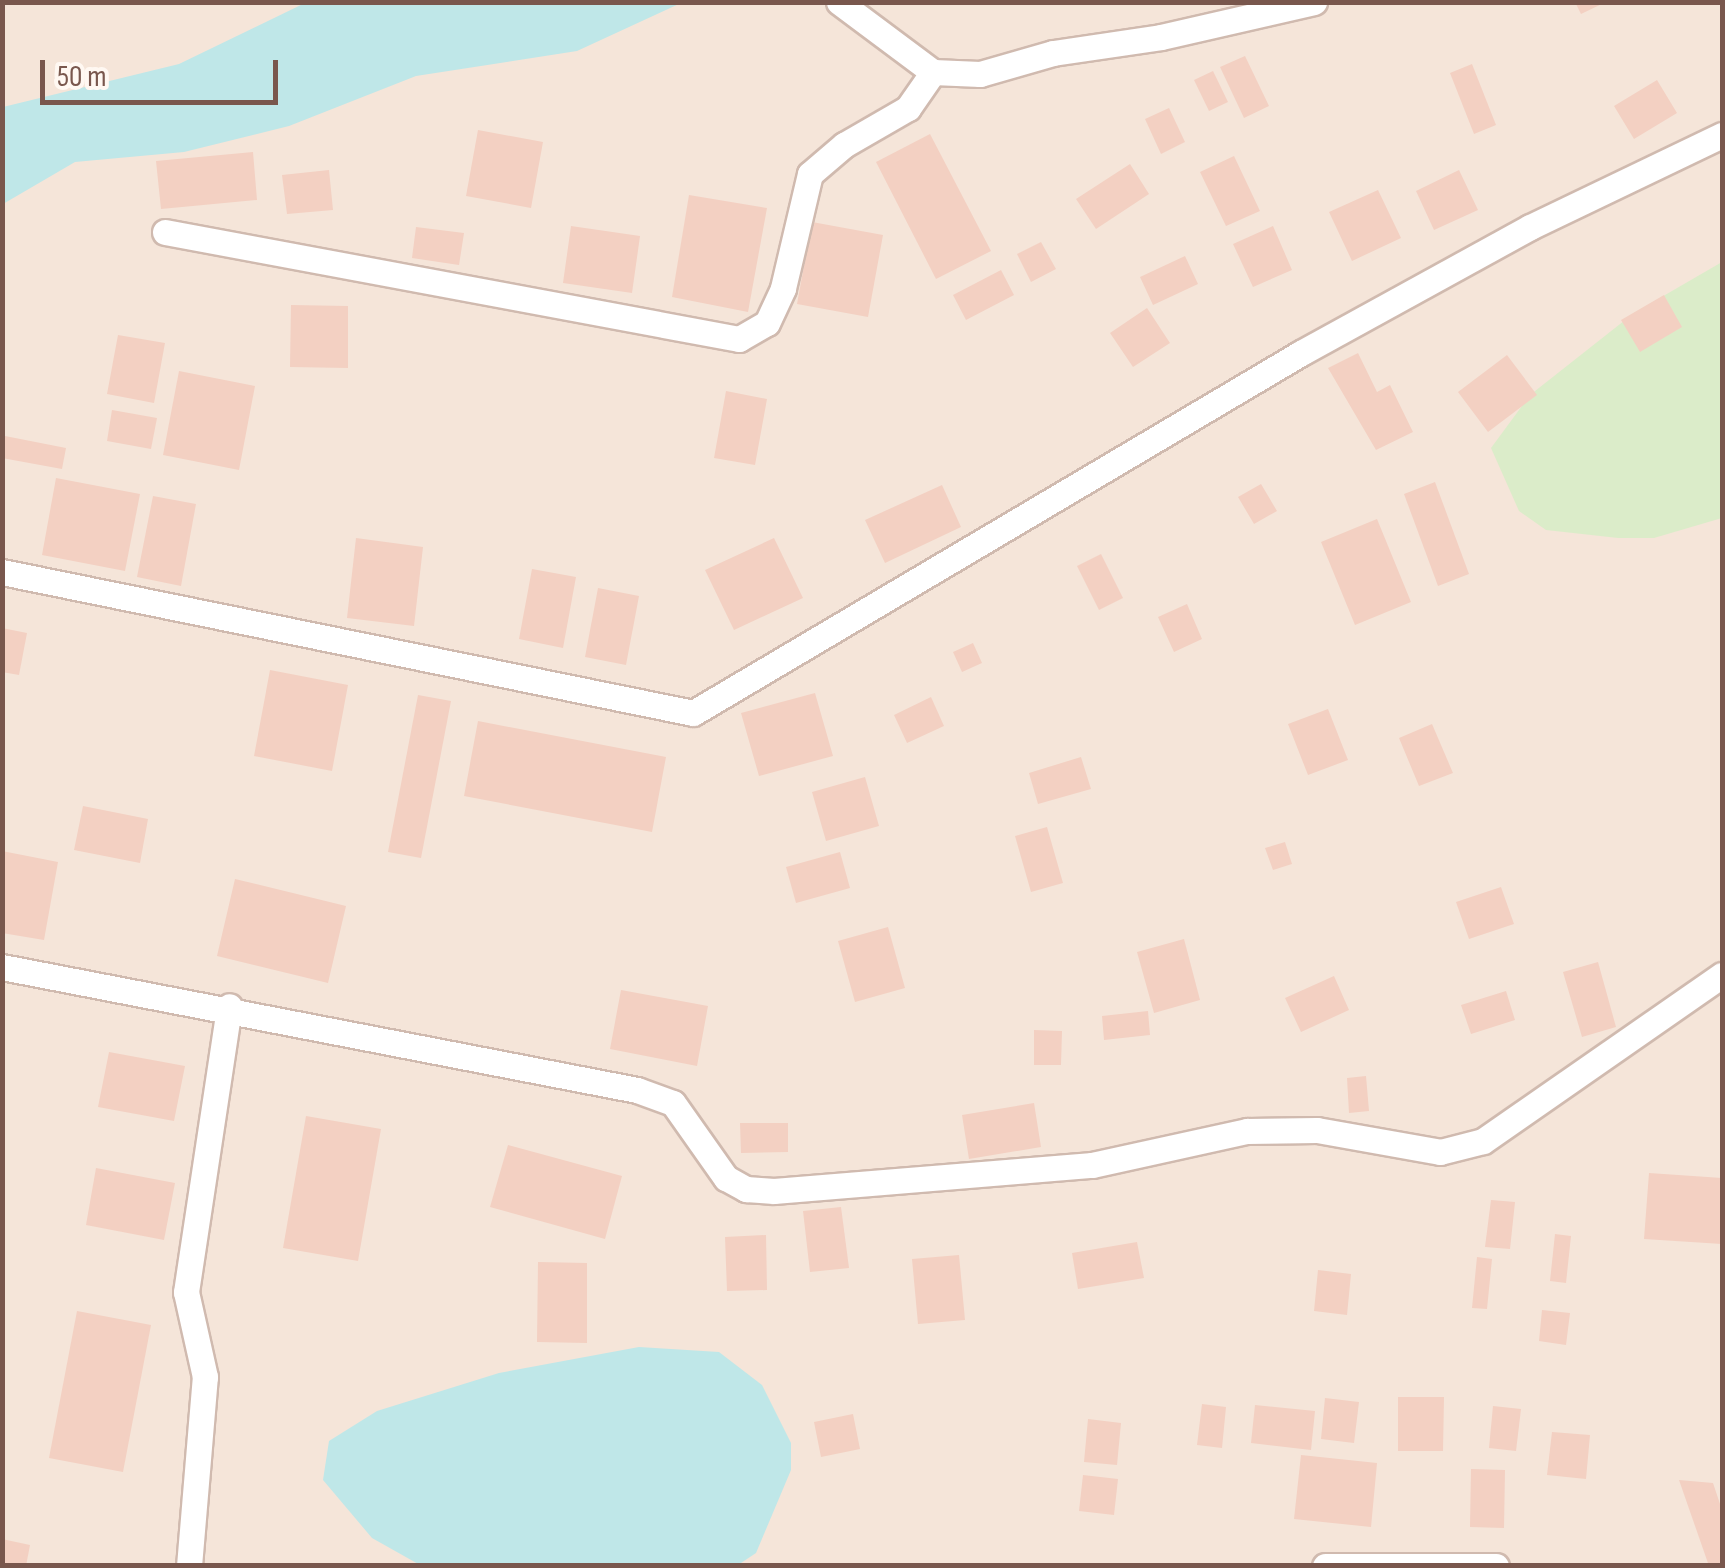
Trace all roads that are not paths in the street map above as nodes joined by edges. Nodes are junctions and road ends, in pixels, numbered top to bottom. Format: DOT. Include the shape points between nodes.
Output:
graph roads {
  1 [pos="840,2"];
  2 [pos="1314,2"];
  3 [pos="933,72"];
  4 [pos="1722,135"];
  5 [pos="165,232"];
  6 [pos="2,572"];
  7 [pos="2,967"];
  8 [pos="1722,975"];
  9 [pos="228,1006"];
  10 [pos="188,1566"];
  11 [pos="1325,1566"];
  12 [pos="1496,1566"];
  1 -- 3 [label="street"];
  2 -- 3 [label="street" via="1162,37 1053,53 980,74"];
  3 -- 5 [label="street" via="908,108 810,174 783,288 767,323 739,339"];
  4 -- 6 [label="street" via="1530,227 1301,353 694,713"];
  7 -- 9 [label="street"];
  8 -- 9 [label="street" via="1483,1141 1440,1152 1318,1130 1246,1130 1092,1165 774,1191 746,1189 726,1178 673,1103 638,1090"];
  9 -- 10 [label="street" via="186,1292 205,1392"];
  11 -- 12 [label="street"];
}
